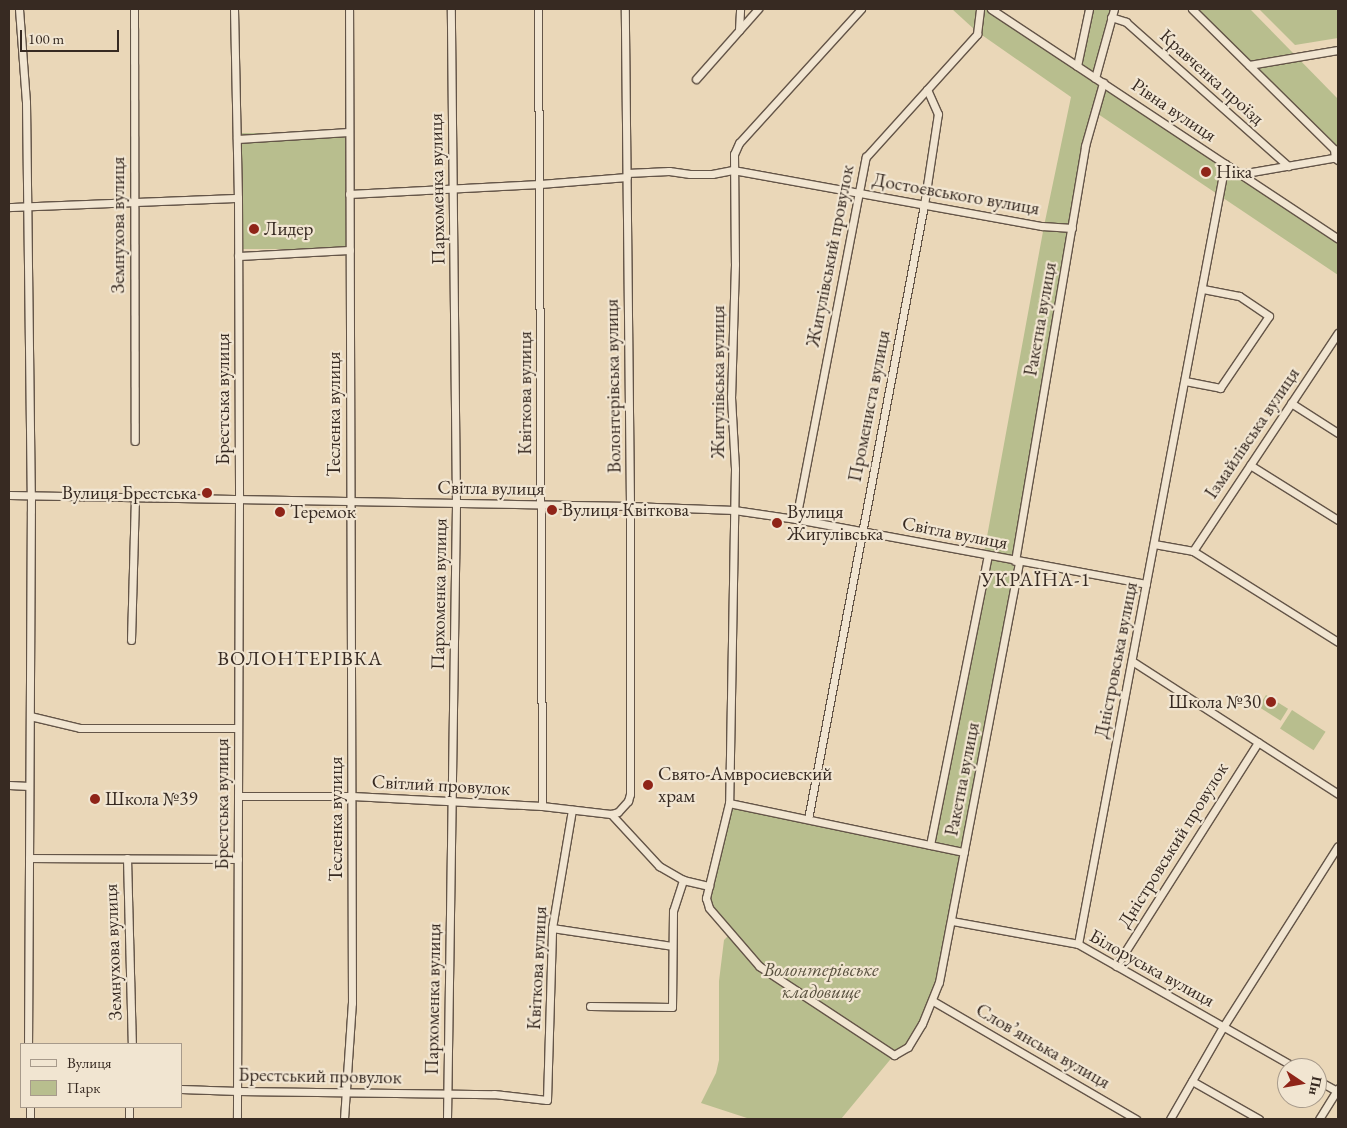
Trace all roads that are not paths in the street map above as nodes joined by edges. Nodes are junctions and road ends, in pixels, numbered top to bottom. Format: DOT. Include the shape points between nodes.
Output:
graph roads {
  1 [pos="19,9"];
  2 [pos="134,9"];
  3 [pos="234,9"];
  4 [pos="349,9"];
  5 [pos="451,9"];
  6 [pos="538,9"];
  7 [pos="625,9"];
  8 [pos="740,9"];
  9 [pos="758,9"];
  10 [pos="861,9"];
  11 [pos="980,9"];
  12 [pos="991,9"];
  13 [pos="1089,9"];
  14 [pos="1114,9"];
  15 [pos="1192,9"];
  16 [pos="1111,17"];
  17 [pos="739,30"];
  18 [pos="1338,50"];
  19 [pos="1249,65"];
  20 [pos="1077,66"];
  21 [pos="696,78"];
  22 [pos="1096,78"];
  23 [pos="1103,83"];
  24 [pos="927,89"];
  25 [pos="349,132"];
  26 [pos="237,140"];
  27 [pos="1336,147"];
  28 [pos="1337,158"];
  29 [pos="1225,164"];
  30 [pos="1288,166"];
  31 [pos="733,170"];
  32 [pos="1240,174"];
  33 [pos="627,175"];
  34 [pos="540,184"];
  35 [pos="454,188"];
  36 [pos="858,193"];
  37 [pos="349,194"];
  38 [pos="238,198"];
  39 [pos="135,202"];
  40 [pos="924,204"];
  41 [pos="9,206"];
  42 [pos="26,206"];
  43 [pos="1072,228"];
  44 [pos="1338,239"];
  45 [pos="350,250"];
  46 [pos="238,256"];
  47 [pos="1202,289"];
  48 [pos="1338,332"];
  49 [pos="1185,381"];
  50 [pos="1291,403"];
  51 [pos="1338,433"];
  52 [pos="135,441"];
  53 [pos="1250,465"];
  54 [pos="9,495"];
  55 [pos="31,496"];
  56 [pos="135,498"];
  57 [pos="240,500"];
  58 [pos="351,502"];
  59 [pos="456,504"];
  60 [pos="542,505"];
  61 [pos="630,506"];
  62 [pos="734,510"];
  63 [pos="796,519"];
  64 [pos="1338,520"];
  65 [pos="862,532"];
  66 [pos="1154,544"];
  67 [pos="1193,551"];
  68 [pos="988,556"];
  69 [pos="1017,561"];
  70 [pos="1146,584"];
  71 [pos="131,640"];
  72 [pos="1338,642"];
  73 [pos="1132,661"];
  74 [pos="30,716"];
  75 [pos="238,728"];
  76 [pos="1258,742"];
  77 [pos="9,786"];
  78 [pos="30,786"];
  79 [pos="1338,794"];
  80 [pos="238,796"];
  81 [pos="352,796"];
  82 [pos="452,801"];
  83 [pos="729,802"];
  84 [pos="542,806"];
  85 [pos="572,810"];
  86 [pos="611,814"];
  87 [pos="808,819"];
  88 [pos="930,845"];
  89 [pos="1338,846"];
  90 [pos="964,852"];
  91 [pos="29,858"];
  92 [pos="127,858"];
  93 [pos="238,859"];
  94 [pos="683,880"];
  95 [pos="709,886"];
  96 [pos="952,921"];
  97 [pos="552,928"];
  98 [pos="1078,944"];
  99 [pos="672,946"];
  100 [pos="1116,966"];
  101 [pos="933,1001"];
  102 [pos="590,1006"];
  103 [pos="1223,1026"];
  104 [pos="28,1043"];
  105 [pos="132,1043"];
  106 [pos="1279,1058"];
  107 [pos="1192,1081"];
  108 [pos="182,1089"];
  109 [pos="1337,1090"];
  110 [pos="238,1091"];
  111 [pos="346,1092"];
  112 [pos="447,1093"];
  113 [pos="547,1100"];
  114 [pos="237,1119"];
  115 [pos="344,1119"];
  116 [pos="447,1119"];
  117 [pos="1136,1119"];
  118 [pos="1170,1119"];
  119 [pos="1259,1119"];
  120 [pos="1319,1119"];
  1 -- 42 [label="street" via="26,102"];
  2 -- 39 [label="street, Земнухова вулиця"];
  3 -- 26 [label="street, Брестська вулиця"];
  4 -- 25 [label="street, Тесленка вулиця"];
  5 -- 35 [label="street, Пархоменка вулиця"];
  6 -- 34 [label="street, Квіткова вулиця"];
  7 -- 33 [label="street, Волонтерівська вулиця"];
  8 -- 17 [label="street"];
  9 -- 17 [label="street"];
  10 -- 31 [label="street, Жигулівська вулиця" via="739,143"];
  11 -- 24 [label="street, Жигулівський провулок" via="977,34"];
  12 -- 20 [label="street, Рівна вулиця"];
  13 -- 20 [label="street"];
  14 -- 16 [label="street"];
  15 -- 19 [label="street"];
  16 -- 22 [label="street"];
  16 -- 30 [label="street, Кравченка проїзд" via="1126,22"];
  17 -- 21 [label="street"];
  18 -- 19 [label="street"];
  19 -- 27 [label="street"];
  20 -- 22 [label="street, Рівна вулиця"];
  22 -- 23 [label="street, Рівна вулиця"];
  23 -- 29 [label="street, Рівна вулиця"];
  23 -- 43 [label="street, Ракетна вулиця" via="1084,146"];
  24 -- 36 [label="street, Жигулівський провулок" via="866,157"];
  24 -- 40 [label="street, Промениста вулиця" via="938,114"];
  25 -- 26 [label="street"];
  25 -- 37 [label="street, Тесленка вулиця"];
  26 -- 38 [label="street, Брестська вулиця"];
  27 -- 28 [label="street"];
  28 -- 30 [label="street"];
  29 -- 32 [label="street, Рівна вулиця"];
  29 -- 47 [label="street, Дністровська вулиця"];
  30 -- 32 [label="street"];
  31 -- 33 [label="street, Достоєвського вулиця" via="712,174 669,171"];
  31 -- 36 [label="street, Достоєвського вулиця"];
  31 -- 62 [label="street, Жигулівська вулиця" via="735,264 731,397"];
  32 -- 44 [label="street, Рівна вулиця"];
  33 -- 34 [label="street, Достоєвського вулиця"];
  33 -- 61 [label="street, Волонтерівська вулиця"];
  34 -- 35 [label="street, Достоєвського вулиця"];
  34 -- 60 [label="street, Квіткова вулиця"];
  35 -- 37 [label="street, Достоєвського вулиця"];
  35 -- 59 [label="street, Пархоменка вулиця"];
  36 -- 40 [label="street, Достоєвського вулиця"];
  36 -- 63 [label="street, Жигулівський провулок"];
  37 -- 45 [label="street, Тесленка вулиця"];
  38 -- 39 [label="street"];
  38 -- 46 [label="street, Брестська вулиця"];
  39 -- 42 [label="street"];
  39 -- 52 [label="street, Земнухова вулиця"];
  40 -- 43 [label="street, Достоєвського вулиця" via="1042,226"];
  40 -- 65 [label="street, Промениста вулиця"];
  41 -- 42 [label="street"];
  42 -- 55 [label="street"];
  43 -- 69 [label="street, Ракетна вулиця"];
  45 -- 46 [label="street"];
  45 -- 58 [label="street, Тесленка вулиця"];
  46 -- 57 [label="street, Брестська вулиця"];
  47 -- 49 [label="street, Дністровська вулиця"];
  47 -- 49 [label="street" via="1239,296 1268,316 1220,388"];
  48 -- 50 [label="street, Ізмайлівська вулиця"];
  49 -- 66 [label="street, Дністровська вулиця"];
  50 -- 51 [label="street"];
  50 -- 53 [label="street, Ізмайлівська вулиця"];
  53 -- 64 [label="street"];
  53 -- 67 [label="street, Ізмайлівська вулиця"];
  54 -- 55 [label="street, Світла вулиця"];
  55 -- 56 [label="street, Світла вулиця"];
  55 -- 74 [label="street"];
  56 -- 57 [label="street, Світла вулиця"];
  56 -- 71 [label="street"];
  57 -- 58 [label="street, Світла вулиця"];
  57 -- 75 [label="street, Брестська вулиця"];
  58 -- 59 [label="street, Світла вулиця"];
  58 -- 81 [label="street, Тесленка вулиця"];
  59 -- 60 [label="street, Світла вулиця"];
  59 -- 82 [label="street, Пархоменка вулиця"];
  60 -- 61 [label="street, Світла вулиця"];
  60 -- 84 [label="street, Квіткова вулиця"];
  61 -- 62 [label="street, Світла вулиця"];
  61 -- 86 [label="street, Волонтерівська вулиця" via="630,794 624,808"];
  62 -- 63 [label="street, Світла вулиця"];
  62 -- 83 [label="street, Жигулівська вулиця"];
  63 -- 65 [label="street, Світла вулиця"];
  65 -- 68 [label="street, Світла вулиця"];
  65 -- 87 [label="street, Промениста вулиця"];
  66 -- 67 [label="street"];
  66 -- 70 [label="street, Дністровська вулиця"];
  67 -- 72 [label="street"];
  68 -- 69 [label="street, Світла вулиця"];
  68 -- 88 [label="street, Ракетна вулиця"];
  69 -- 70 [label="street, Світла вулиця"];
  69 -- 90 [label="street, Ракетна вулиця"];
  70 -- 73 [label="street, Дністровська вулиця"];
  73 -- 76 [label="street"];
  73 -- 98 [label="street, Дністровська вулиця"];
  74 -- 75 [label="street" via="80,728"];
  74 -- 78 [label="street"];
  75 -- 80 [label="street, Брестська вулиця"];
  76 -- 79 [label="street"];
  76 -- 100 [label="street, Дністровський провулок"];
  77 -- 78 [label="street"];
  78 -- 91 [label="street"];
  80 -- 81 [label="street, Світлий провулок"];
  80 -- 93 [label="street, Брестська вулиця"];
  81 -- 82 [label="street, Світлий провулок"];
  81 -- 111 [label="street, Тесленка вулиця" via="352,1003"];
  82 -- 84 [label="street, Світлий провулок"];
  82 -- 112 [label="street, Пархоменка вулиця"];
  83 -- 87 [label="street"];
  83 -- 95 [label="street, Жигулівська вулиця"];
  84 -- 85 [label="street, Світлий провулок"];
  85 -- 86 [label="street, Світлий провулок"];
  85 -- 97 [label="street, Квіткова вулиця"];
  86 -- 94 [label="street" via="651,860"];
  87 -- 88 [label="street"];
  88 -- 90 [label="street"];
  89 -- 103 [label="street"];
  90 -- 96 [label="street, Ракетна вулиця"];
  91 -- 92 [label="street"];
  91 -- 104 [label="street"];
  92 -- 93 [label="street"];
  92 -- 105 [label="street, Земнухова вулиця"];
  93 -- 110 [label="street, Брестська вулиця"];
  94 -- 95 [label="street"];
  94 -- 99 [label="street" via="673,910"];
  95 -- 101 [label="street, Ракетна вулиця" via="706,898 709,908 759,966 894,1054 908,1047"];
  96 -- 98 [label="street, Білоруська вулиця"];
  96 -- 101 [label="street, Ракетна вулиця"];
  97 -- 99 [label="street"];
  97 -- 113 [label="street, Квіткова вулиця"];
  98 -- 100 [label="street, Білоруська вулиця"];
  99 -- 102 [label="street" via="672,1007"];
  100 -- 103 [label="street, Білоруська вулиця"];
  101 -- 117 [label="street, Слов’янська вулиця"];
  103 -- 106 [label="street, Білоруська вулиця"];
  103 -- 107 [label="street"];
  107 -- 118 [label="street"];
  107 -- 119 [label="street"];
  108 -- 110 [label="street, Брестський провулок"];
  109 -- 120 [label="street"];
  110 -- 111 [label="street, Брестський провулок"];
  110 -- 114 [label="street, Брестська вулиця"];
  111 -- 112 [label="street, Брестський провулок"];
  111 -- 115 [label="street, Тесленка вулиця"];
  112 -- 113 [label="street, Брестський провулок"];
  112 -- 116 [label="street, Пархоменка вулиця"];
}
